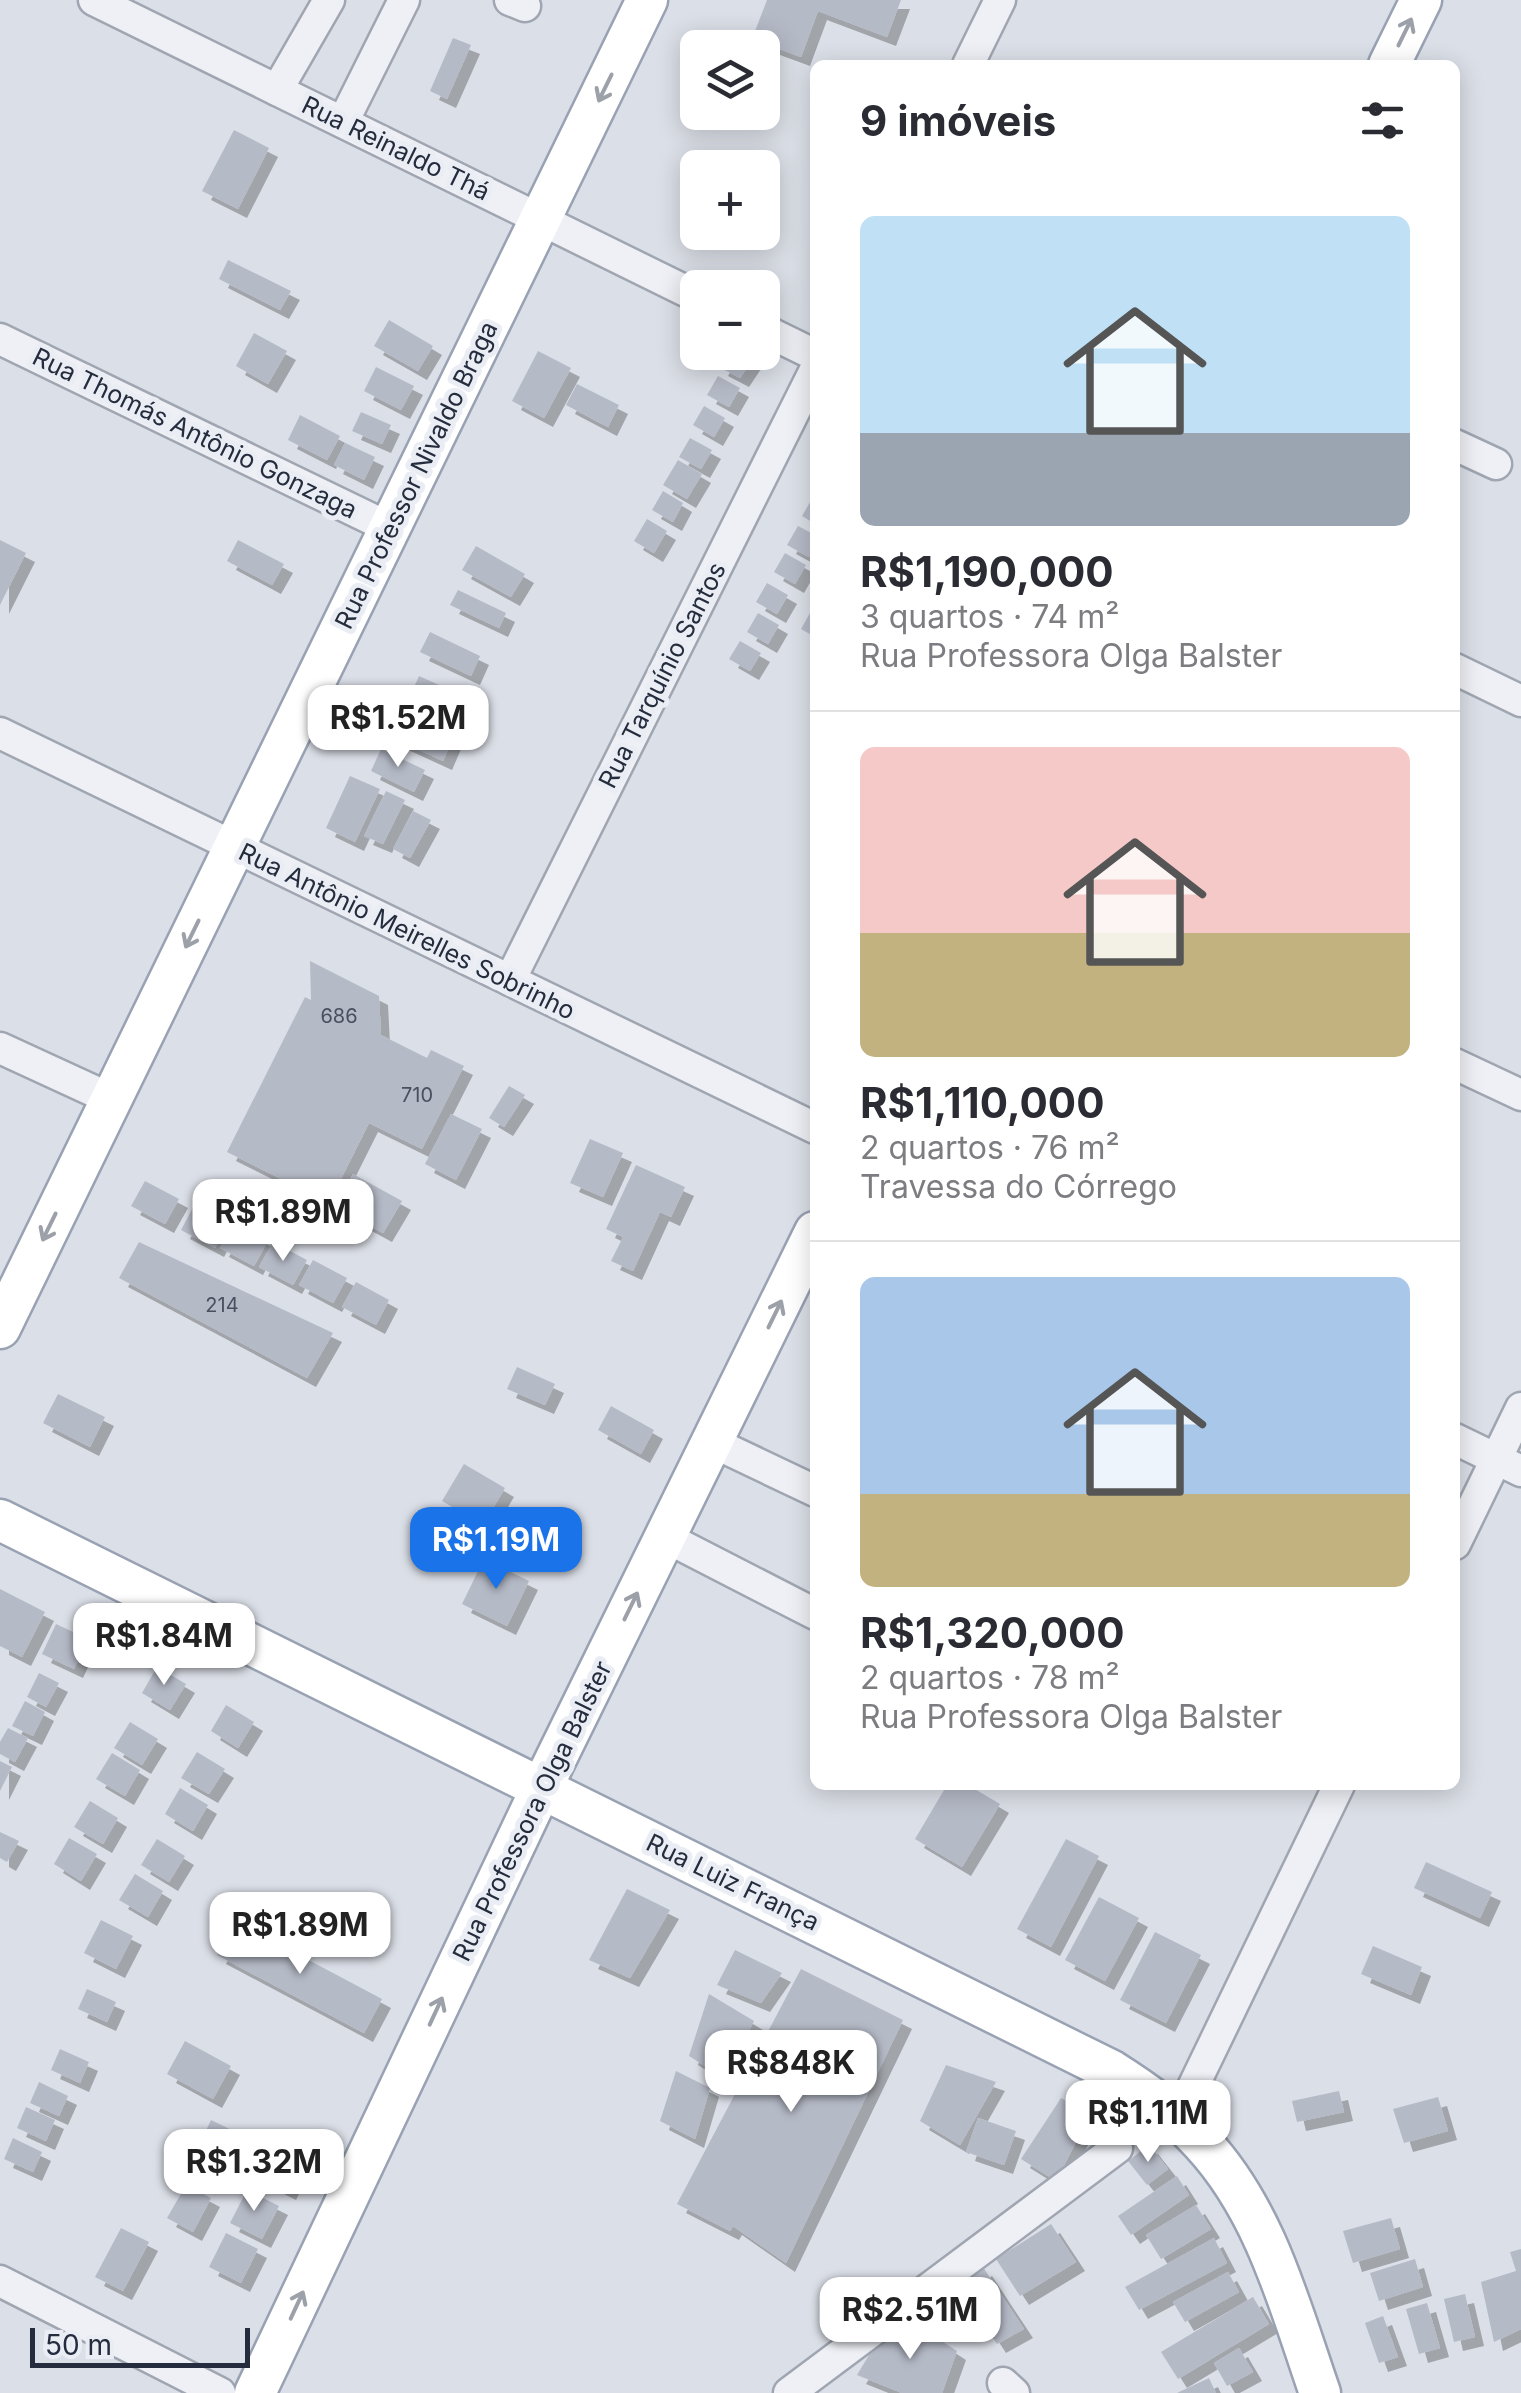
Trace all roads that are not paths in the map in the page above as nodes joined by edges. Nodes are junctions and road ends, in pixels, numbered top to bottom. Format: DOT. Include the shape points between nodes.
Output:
graph roads {
  1 [pos="94,0"];
  2 [pos="328,0"];
  3 [pos="404,0"];
  4 [pos="647,0"];
  5 [pos="1000,0"];
  6 [pos="1422,0"];
  7 [pos="970,60"];
  8 [pos="1392,60"];
  9 [pos="277,90"];
  10 [pos="343,122"];
  11 [pos="540,219"];
  12 [pos="680,288"];
  13 [pos="780,338"];
  14 [pos="0,339"];
  15 [pos="810,353"];
  16 [pos="810,380"];
  17 [pos="1460,446"];
  18 [pos="1496,464"];
  19 [pos="390,528"];
  20 [pos="1460,672"];
  21 [pos="1521,702"];
  22 [pos="0,733"];
  23 [pos="234,847"];
  24 [pos="510,980"];
  25 [pos="0,1048"];
  26 [pos="1460,1066"];
  27 [pos="1521,1096"];
  28 [pos="111,1099"];
  29 [pos="810,1126"];
  30 [pos="810,1242"];
  31 [pos="0,1328"];
  32 [pos="1521,1408"];
  33 [pos="1460,1441"];
  34 [pos="712,1442"];
  35 [pos="1508,1465"];
  36 [pos="810,1489"];
  37 [pos="0,1520"];
  38 [pos="665,1537"];
  39 [pos="1460,1537"];
  40 [pos="810,1611"];
  41 [pos="542,1787"];
  42 [pos="1336,1790"];
  43 [pos="1178,2118"];
  44 [pos="1117,2148"];
  45 [pos="0,2281"];
  46 [pos="220,2393"];
  47 [pos="255,2393"];
  48 [pos="789,2393"];
  49 [pos="1320,2393"];
  1 -- 9 [label="street, Rua Reinaldo Thá"];
  2 -- 9 [label="street"];
  3 -- 10 [label="street"];
  4 -- 11 [label="main road, Rua Professor Nivaldo Braga, one-way"];
  5 -- 7 [label="street"];
  8 -- 6 [label="main road, one-way"];
  9 -- 10 [label="street, Rua Reinaldo Thá"];
  10 -- 11 [label="street, Rua Reinaldo Thá"];
  11 -- 12 [label="street, Rua Reinaldo Thá"];
  11 -- 19 [label="main road, Rua Professor Nivaldo Braga"];
  13 -- 15 [label="street"];
  14 -- 19 [label="street, Rua Thomás Antônio Gonzaga"];
  16 -- 24 [label="street, Rua Tarquínio Santos"];
  17 -- 18 [label="street"];
  19 -- 23 [label="main road, Rua Professor Nivaldo Braga"];
  20 -- 21 [label="street"];
  22 -- 23 [label="street, Rua Antônio Meirelles Sobrinho"];
  23 -- 24 [label="street, Rua Antônio Meirelles Sobrinho"];
  23 -- 28 [label="main road, Rua Professor Nivaldo Braga, one-way"];
  24 -- 29 [label="street, Rua Antônio Meirelles Sobrinho"];
  25 -- 28 [label="street"];
  26 -- 27 [label="street"];
  28 -- 31 [label="main road, Rua Professor Nivaldo Braga, one-way"];
  34 -- 30 [label="main road, Rua Professora Olga Balster, one-way"];
  32 -- 35 [label="street"];
  33 -- 35 [label="street"];
  34 -- 36 [label="street"];
  34 -- 38 [label="main road, Rua Professora Olga Balster"];
  35 -- 39 [label="street"];
  37 -- 41 [label="main road, Rua Luiz França"];
  38 -- 40 [label="street"];
  41 -- 38 [label="main road, Rua Professora Olga Balster, one-way"];
  41 -- 43 [label="main road, Rua Luiz França" via="1081,2053"];
  47 -- 41 [label="main road, Rua Professora Olga Balster, one-way"];
  42 -- 43 [label="street"];
  43 -- 49 [label="main road, Rua Luiz França" via="1238,2192 1264,2238"];
  44 -- 48 [label="street"];
  45 -- 46 [label="street"];
}
